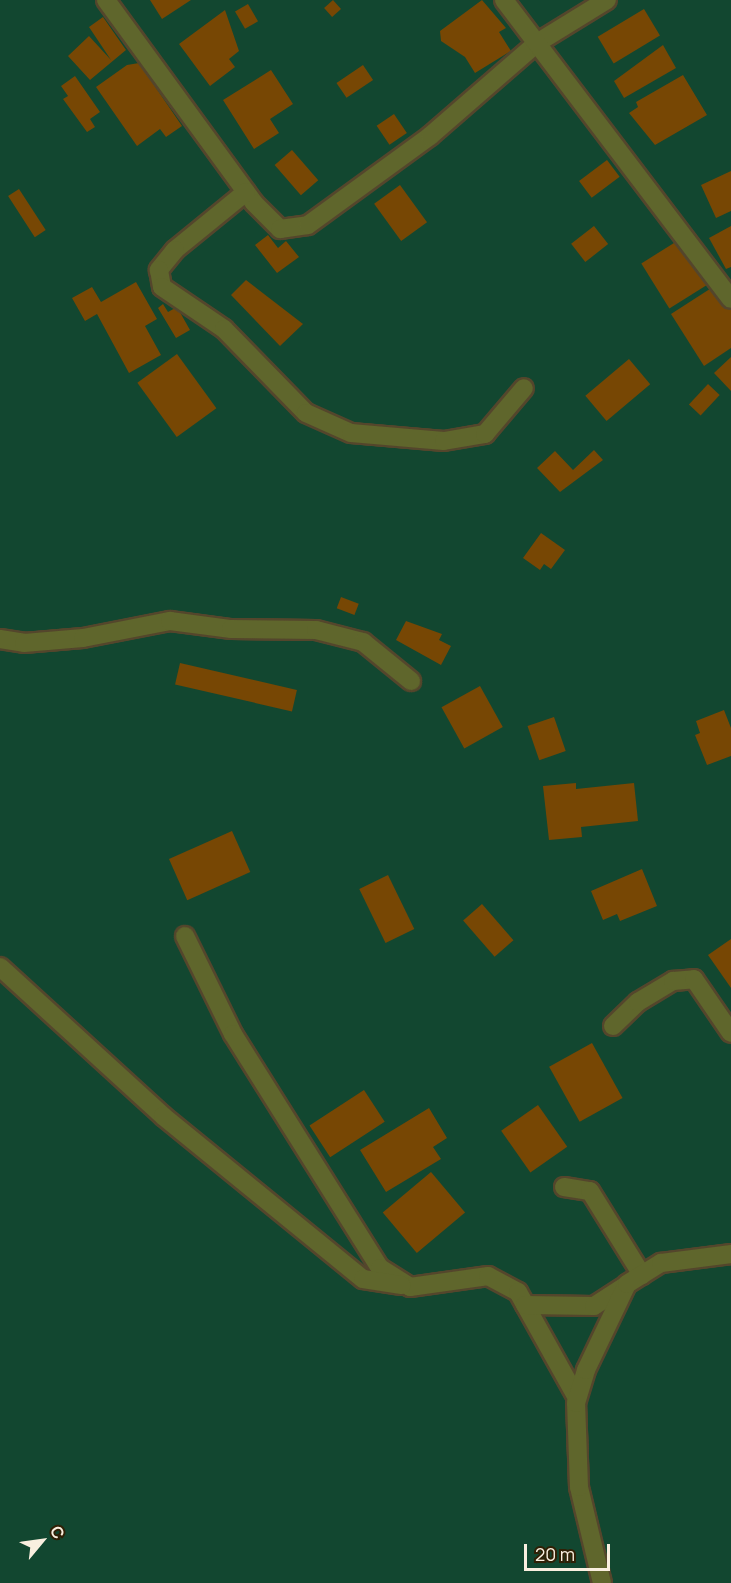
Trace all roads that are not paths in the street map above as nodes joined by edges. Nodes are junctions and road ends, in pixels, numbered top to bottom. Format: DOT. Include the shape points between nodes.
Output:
graph roads {
  1 [pos="106,0"];
  2 [pos="504,0"];
  3 [pos="607,0"];
  4 [pos="537,43"];
  5 [pos="246,192"];
  6 [pos="731,299"];
  7 [pos="524,388"];
  8 [pos="0,639"];
  9 [pos="411,681"];
  10 [pos="185,936"];
  11 [pos="0,967"];
  12 [pos="614,1026"];
  13 [pos="731,1033"];
  14 [pos="564,1187"];
  15 [pos="731,1254"];
  16 [pos="642,1275"];
  17 [pos="627,1284"];
  18 [pos="410,1287"];
  19 [pos="525,1305"];
  20 [pos="577,1398"];
  21 [pos="602,1583"];
  1 -- 5 [label="street"];
  2 -- 4 [label="street"];
  3 -- 4 [label="street"];
  4 -- 5 [label="street" via="430,136 308,225 280,229"];
  4 -- 6 [label="street"];
  5 -- 7 [label="street" via="175,250 159,270 162,287 224,329 306,412 351,433 444,441 485,434"];
  8 -- 9 [label="street" via="24,643 83,638 171,621 231,629 316,630 363,642"];
  10 -- 18 [label="street" via="233,1034 331,1195 380,1268"];
  11 -- 18 [label="street" via="163,1116 363,1279"];
  12 -- 13 [label="street" via="664,986 694,979"];
  14 -- 16 [label="street" via="590,1191"];
  15 -- 16 [label="street" via="661,1263"];
  16 -- 17 [label="street"];
  17 -- 19 [label="street" via="594,1305"];
  17 -- 20 [label="street" via="607,1316"];
  18 -- 19 [label="street" via="488,1276 518,1292"];
  19 -- 20 [label="street"];
  20 -- 21 [label="street" via="579,1486"];
}
